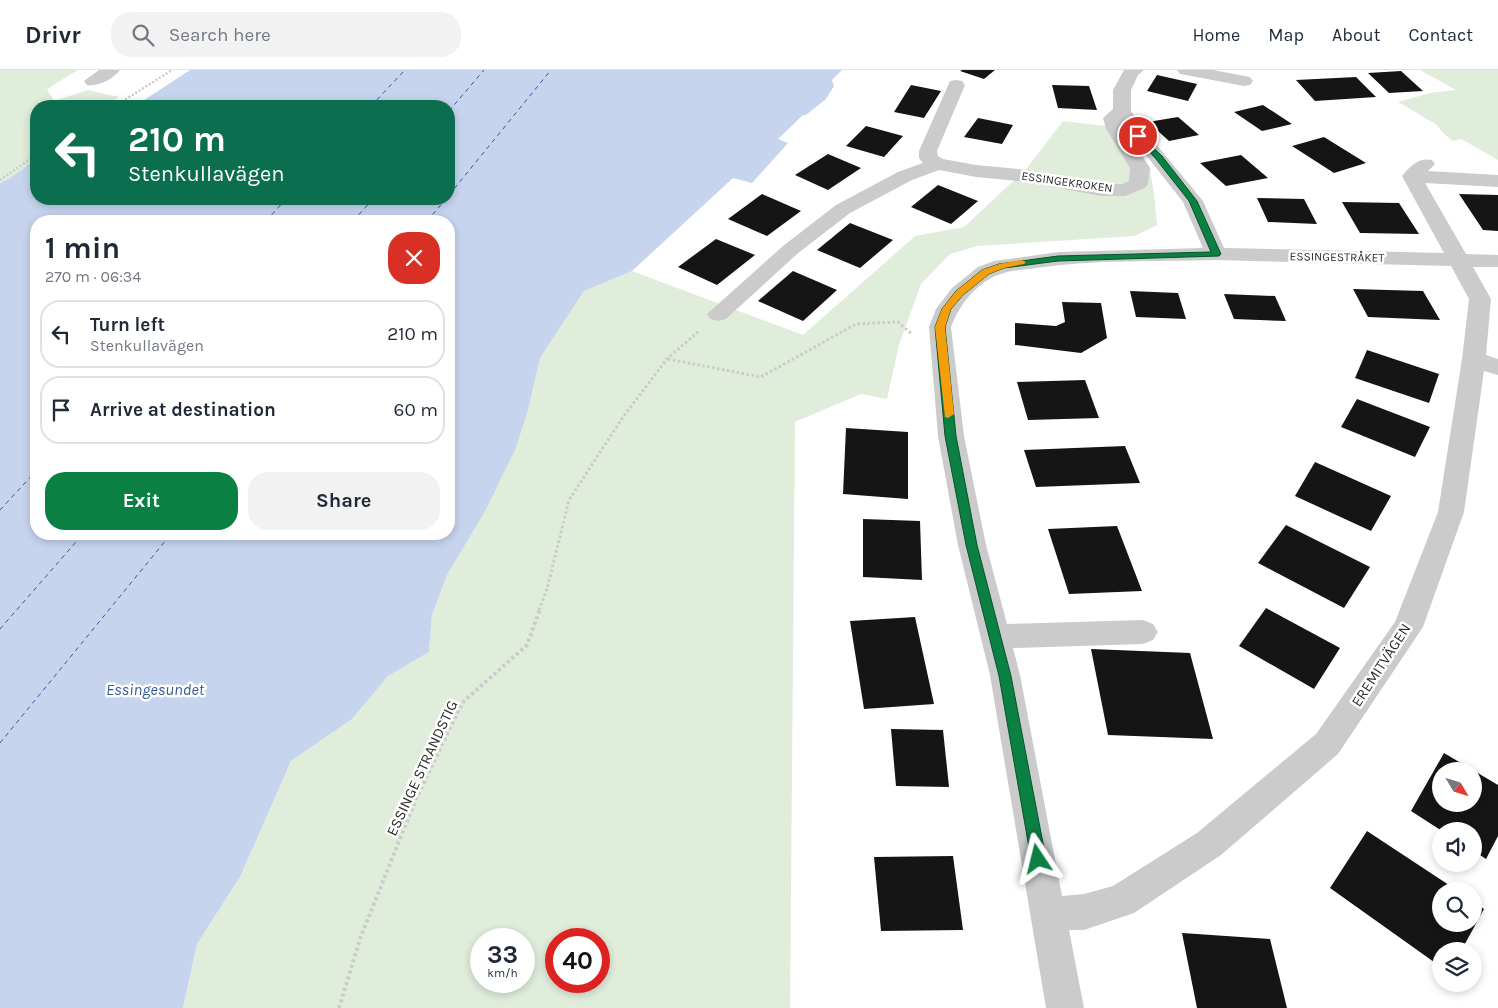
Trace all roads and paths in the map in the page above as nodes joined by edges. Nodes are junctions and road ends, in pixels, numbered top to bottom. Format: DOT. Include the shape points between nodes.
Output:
graph roads {
  1 [pos="111,70"];
  2 [pos="172,70"];
  3 [pos="1135,70"];
  4 [pos="1186,70"];
  5 [pos="94,81"];
  6 [pos="1244,81"];
  7 [pos="956,86"];
  8 [pos="124,100"];
  9 [pos="1122,111"];
  10 [pos="30,159"];
  11 [pos="937,164"];
  12 [pos="0,180"];
  13 [pos="1498,181"];
  14 [pos="1216,254"];
  15 [pos="1457,259"];
  16 [pos="1498,262"];
  17 [pos="718,314"];
  18 [pos="898,322"];
  19 [pos="667,359"];
  20 [pos="1486,363"];
  21 [pos="1143,632"];
  22 [pos="994,636"];
  23 [pos="1049,914"];
  24 [pos="339,1008"];
  25 [pos="1066,1008"];
  1 -- 5 [label="street"];
  2 -- 8 [label="path"];
  3 -- 9 [label="street" via="1122,90"];
  4 -- 6 [label="street"];
  7 -- 11 [label="street" via="928,152"];
  9 -- 11 [label="street, ESSINGEKROKEN" via="1112,118 1115,129 1140,168 1138,184 1125,190 1101,190 1082,184"];
  9 -- 14 [label="street" via="1138,136 1193,201"];
  10 -- 12 [label="path"];
  11 -- 17 [label="street, ESSINGEKROKEN" via="905,176 843,209 790,250"];
  13 -- 15 [label="street" via="1419,170"];
  14 -- 15 [label="street, ESSINGESTRÅKET"];
  14 -- 22 [label="street, ESSINGESTRÅKET" via="1058,258 1002,266 986,272 960,293 947,309 940,327 951,436"];
  15 -- 16 [label="street, ESSINGESTRÅKET"];
  15 -- 20 [label="street, EREMITVÄGEN" via="1480,299"];
  17 -- 19 [label="path, ESSINGE STRANDSTIG"];
  18 -- 19 [label="path" via="856,324 761,377"];
  19 -- 24 [label="path, ESSINGE STRANDSTIG" via="623,417 570,500 547,589 527,645 462,703 416,799 365,926"];
  20 -- 23 [label="street, EREMITVÄGEN" via="1450,512 1408,627 1327,744 1209,844 1121,901 1084,912"];
  21 -- 22 [label="street"];
  22 -- 23 [label="street, ESSINGESTRÅKET" via="1005,676"];
  23 -- 25 [label="street, ESSINGESTRÅKET"];
}
